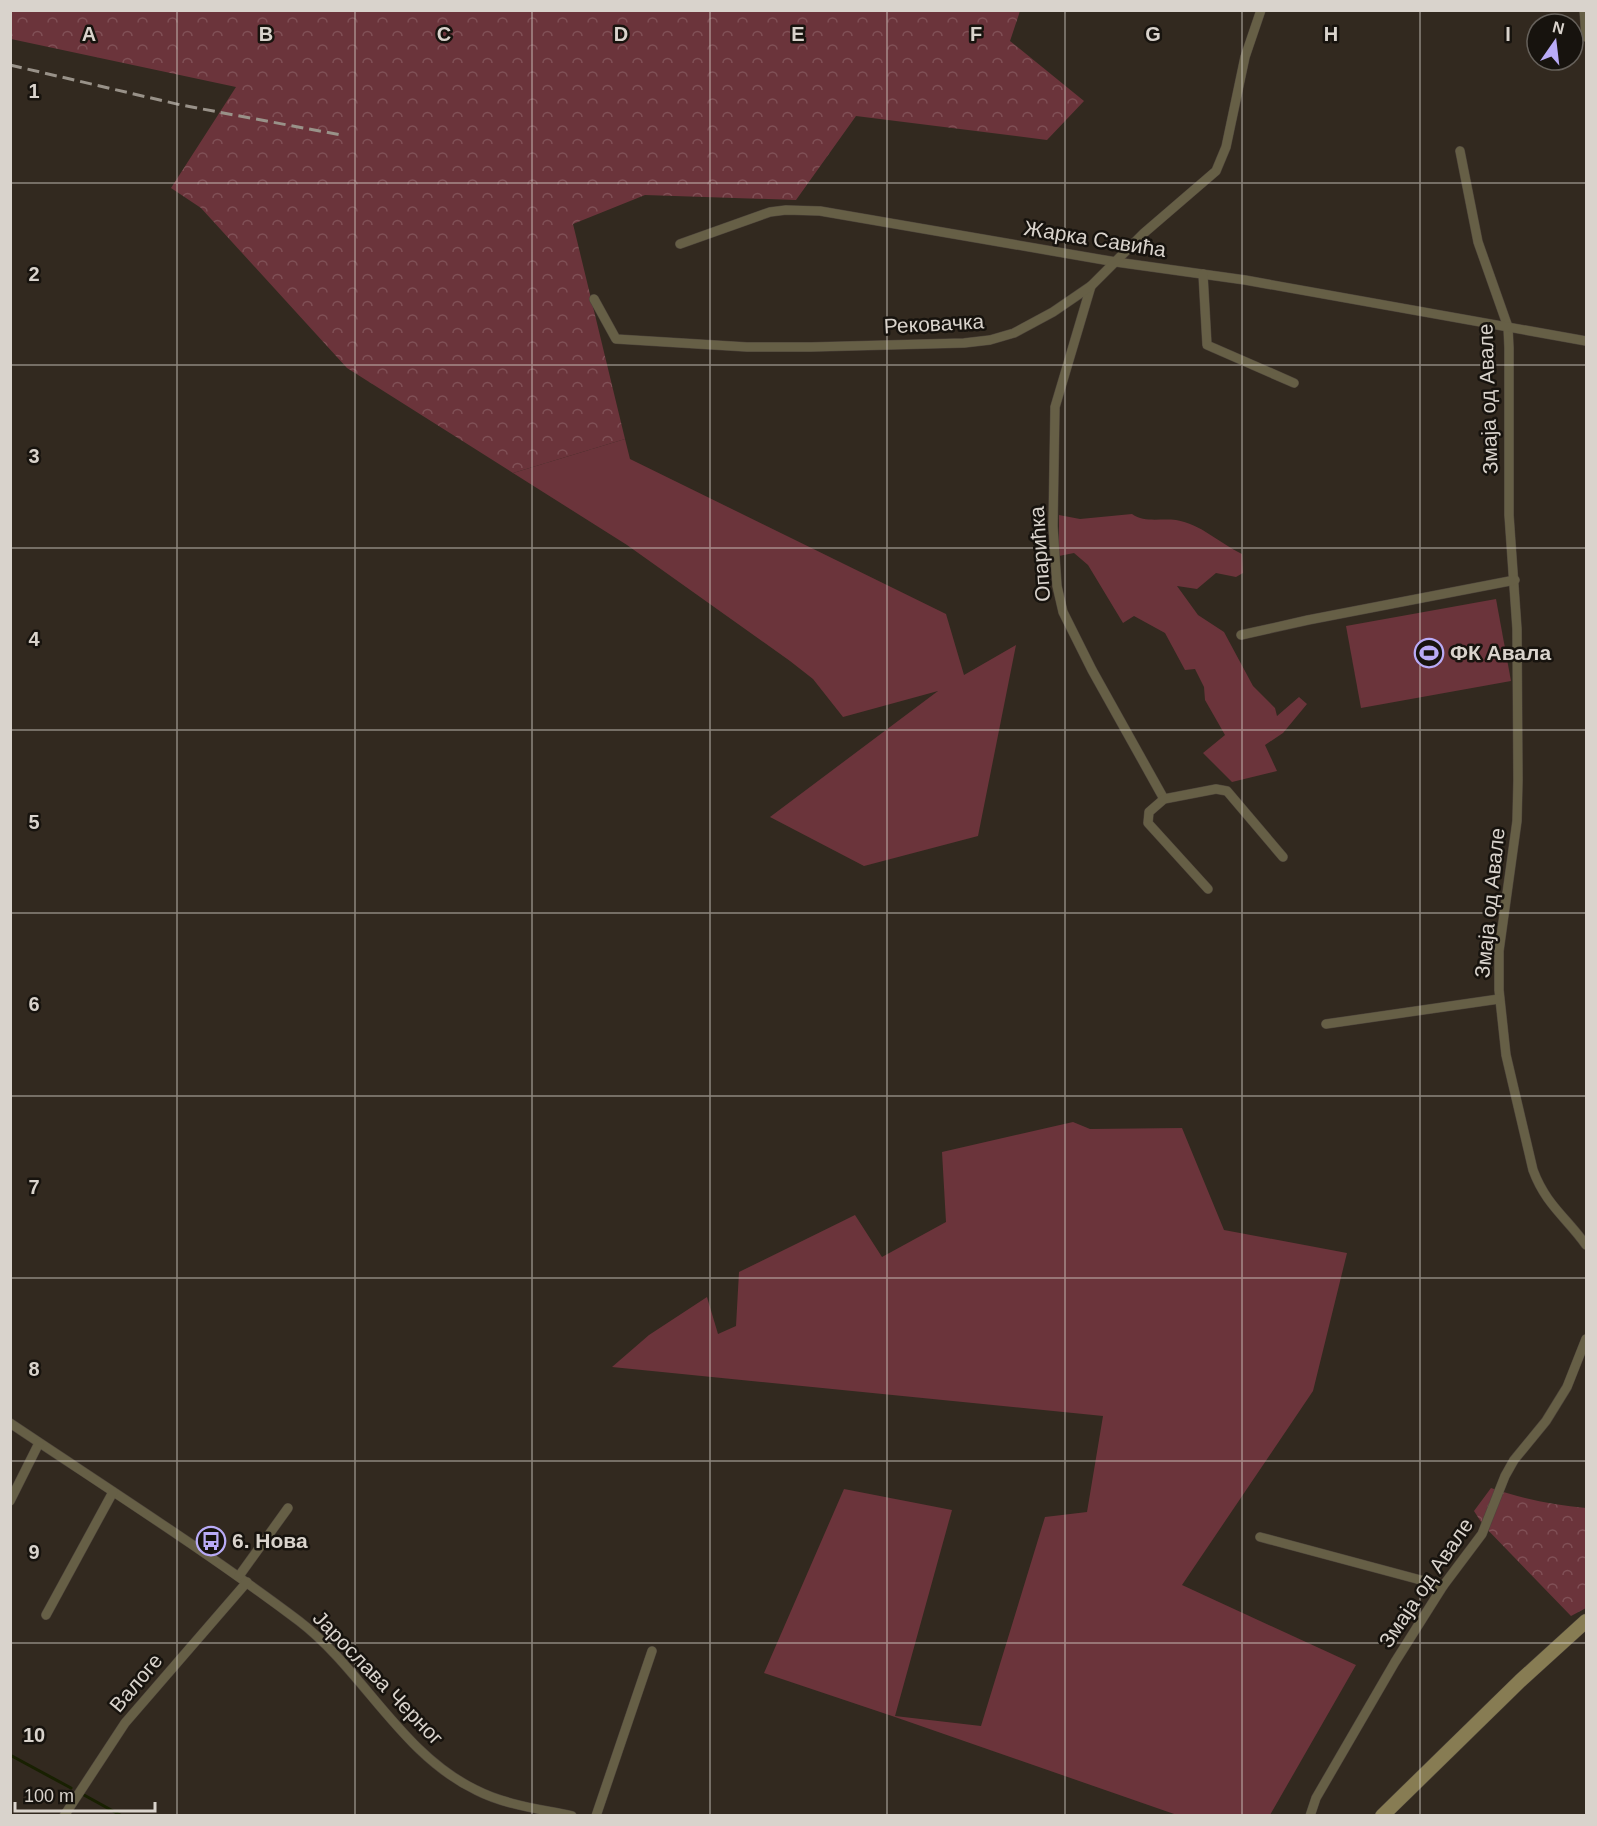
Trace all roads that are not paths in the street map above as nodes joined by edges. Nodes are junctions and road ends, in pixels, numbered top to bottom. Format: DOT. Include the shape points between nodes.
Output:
graph roads {
  1 [pos="1261,10"];
  2 [pos="1584,10"];
  3 [pos="1587,38"];
  4 [pos="1460,151"];
  5 [pos="680,244"];
  6 [pos="1116,262"];
  7 [pos="1203,274"];
  8 [pos="1091,286"];
  9 [pos="594,299"];
  10 [pos="1508,327"];
  11 [pos="1587,341"];
  12 [pos="1294,383"];
  13 [pos="1515,580"];
  14 [pos="1241,635"];
  15 [pos="1164,798"];
  16 [pos="1283,857"];
  17 [pos="1208,889"];
  18 [pos="1499,999"];
  19 [pos="1326,1024"];
  20 [pos="1587,1245"];
  21 [pos="1587,1339"];
  22 [pos="10,1424"];
  23 [pos="39,1443"];
  24 [pos="113,1492"];
  25 [pos="10,1501"];
  26 [pos="288,1508"];
  27 [pos="1260,1538"];
  28 [pos="238,1576"];
  29 [pos="247,1582"];
  30 [pos="1443,1586"];
  31 [pos="46,1616"];
  32 [pos="1587,1621"];
  33 [pos="652,1651"];
  34 [pos="64,1815"];
  35 [pos="572,1815"];
  36 [pos="596,1815"];
  37 [pos="1310,1815"];
  38 [pos="1382,1815"];
  1 -- 6 [label="street, Рековачка" via="1245,57 1226,147 1216,171"];
  2 -- 3 [label="street"];
  4 -- 10 [label="street, Змаја од Авале" via="1478,242"];
  5 -- 6 [label="street, Жарка Савића" via="770,212 797,210"];
  6 -- 7 [label="street, Жарка Савића"];
  6 -- 8 [label="street, Рековачка"];
  7 -- 10 [label="street, Жарка Савића"];
  7 -- 12 [label="street" via="1207,345"];
  8 -- 9 [label="street, Рековачка" via="1014,333 964,343 747,347 616,339"];
  8 -- 15 [label="street, Опарићка" via="1055,407 1053,526 1057,586 1063,612 1087,660"];
  10 -- 11 [label="street, Жарка Савића"];
  10 -- 13 [label="street, Змаја од Авале" via="1509,515"];
  13 -- 14 [label="street"];
  13 -- 18 [label="street, Змаја од Авале" via="1517,821 1500,938"];
  15 -- 16 [label="street" via="1227,790"];
  15 -- 17 [label="street" via="1149,812 1148,823"];
  18 -- 19 [label="street"];
  18 -- 20 [label="street, Змаја од Авале" via="1506,1054 1539,1188"];
  21 -- 30 [label="street, Змаја од Авале" via="1567,1387 1505,1476 1482,1534"];
  22 -- 23 [label="street, Јарослава Черног"];
  23 -- 24 [label="street, Јарослава Черног"];
  23 -- 25 [label="street"];
  24 -- 28 [label="street, Јарослава Черног"];
  24 -- 31 [label="street"];
  26 -- 28 [label="street"];
  27 -- 30 [label="street"];
  28 -- 29 [label="street, Јарослава Черног"];
  29 -- 34 [label="street, Валоге" via="125,1723"];
  29 -- 35 [label="street, Јарослава Черног" via="318,1638 422,1750 451,1775 498,1799"];
  30 -- 37 [label="street, Змаја од Авале" via="1316,1798"];
  32 -- 38 [label="main road"];
  33 -- 36 [label="street"];
}
